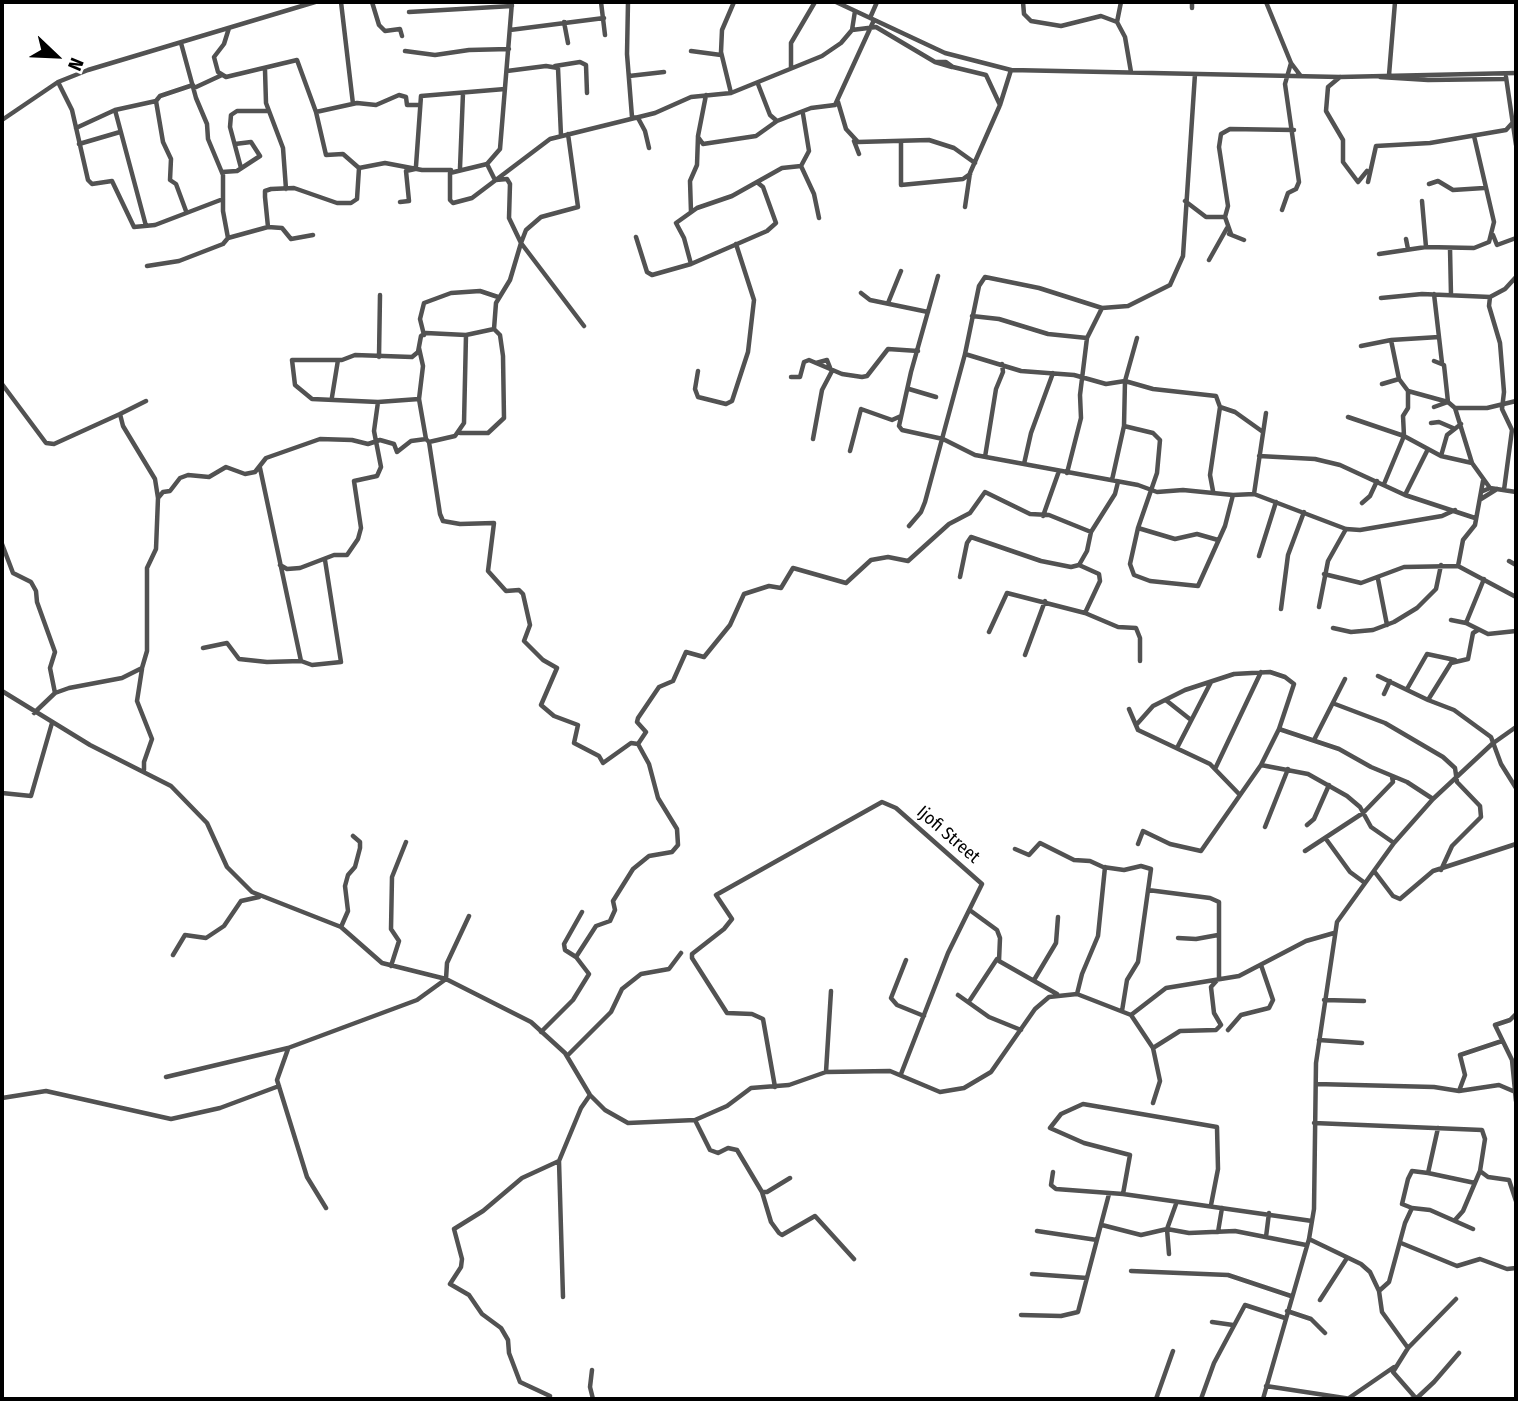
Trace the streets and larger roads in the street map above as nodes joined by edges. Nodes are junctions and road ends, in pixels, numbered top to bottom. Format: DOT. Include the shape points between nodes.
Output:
graph roads {
  1 [pos="315,2"];
  2 [pos="341,2"];
  3 [pos="372,2"];
  4 [pos="601,2"];
  5 [pos="628,2"];
  6 [pos="734,2"];
  7 [pos="815,2"];
  8 [pos="836,2"];
  9 [pos="877,2"];
  10 [pos="1023,2"];
  11 [pos="1121,2"];
  12 [pos="1266,2"];
  13 [pos="1395,2"];
  14 [pos="512,4"];
  15 [pos="855,11"];
  16 [pos="409,12"];
  17 [pos="604,18"];
  18 [pos="872,19"];
  19 [pos="564,22"];
  20 [pos="1117,22"];
  21 [pos="229,28"];
  22 [pos="870,29"];
  23 [pos="510,30"];
  24 [pos="852,30"];
  25 [pos="890,30"];
  26 [pos="605,35"];
  27 [pos="402,36"];
  28 [pos="181,43"];
  29 [pos="568,43"];
  30 [pos="509,49"];
  31 [pos="405,51"];
  32 [pos="691,51"];
  33 [pos="721,55"];
  34 [pos="1291,62"];
  35 [pos="554,66"];
  36 [pos="791,67"];
  37 [pos="265,69"];
  38 [pos="1010,70"];
  39 [pos="507,71"];
  40 [pos="664,72"];
  41 [pos="1130,72"];
  42 [pos="1516,73"];
  43 [pos="1195,74"];
  44 [pos="222,75"];
  45 [pos="1300,75"];
  46 [pos="1389,75"];
  47 [pos="629,76"];
  48 [pos="1287,76"];
  49 [pos="1377,76"];
  50 [pos="1506,76"];
  51 [pos="1340,77"];
  52 [pos="58,82"];
  53 [pos="758,83"];
  54 [pos="193,87"];
  55 [pos="505,89"];
  56 [pos="463,93"];
  57 [pos="587,93"];
  58 [pos="731,93"];
  59 [pos="706,95"];
  60 [pos="156,101"];
  61 [pos="838,101"];
  62 [pos="353,104"];
  63 [pos="420,105"];
  64 [pos="1000,105"];
  65 [pos="115,110"];
  66 [pos="268,111"];
  67 [pos="316,112"];
  68 [pos="803,114"];
  69 [pos="638,118"];
  70 [pos="1516,119"];
  71 [pos="2,120"];
  72 [pos="778,121"];
  73 [pos="1511,125"];
  74 [pos="76,128"];
  75 [pos="1294,130"];
  76 [pos="120,132"];
  77 [pos="568,134"];
  78 [pos="561,136"];
  79 [pos="698,136"];
  80 [pos="1474,136"];
  81 [pos="853,140"];
  82 [pos="901,141"];
  83 [pos="79,144"];
  84 [pos="235,144"];
  85 [pos="1516,145"];
  86 [pos="649,148"];
  87 [pos="859,154"];
  88 [pos="975,163"];
  89 [pos="487,164"];
  90 [pos="801,166"];
  91 [pos="359,168"];
  92 [pos="242,169"];
  93 [pos="415,169"];
  94 [pos="459,170"];
  95 [pos="222,172"];
  96 [pos="970,173"];
  97 [pos="495,180"];
  98 [pos="758,183"];
  99 [pos="1429,184"];
  100 [pos="1484,188"];
  101 [pos="286,189"];
  102 [pos="223,199"];
  103 [pos="1185,201"];
  104 [pos="1422,201"];
  105 [pos="400,202"];
  106 [pos="965,207"];
  107 [pos="1282,210"];
  108 [pos="186,211"];
  109 [pos="691,212"];
  110 [pos="1225,217"];
  111 [pos="819,218"];
  112 [pos="146,226"];
  113 [pos="268,227"];
  114 [pos="1226,230"];
  115 [pos="313,235"];
  116 [pos="1493,235"];
  117 [pos="636,237"];
  118 [pos="228,238"];
  119 [pos="1516,238"];
  120 [pos="1406,239"];
  121 [pos="1244,240"];
  122 [pos="521,243"];
  123 [pos="736,244"];
  124 [pos="1426,247"];
  125 [pos="1450,248"];
  126 [pos="1408,249"];
  127 [pos="1379,254"];
  128 [pos="1209,260"];
  129 [pos="691,264"];
  130 [pos="147,265"];
  131 [pos="901,271"];
  132 [pos="937,276"];
  133 [pos="1516,277"];
  134 [pos="860,292"];
  135 [pos="1434,294"];
  136 [pos="380,295"];
  137 [pos="1451,295"];
  138 [pos="499,297"];
  139 [pos="1490,297"];
  140 [pos="1381,298"];
  141 [pos="888,303"];
  142 [pos="1102,308"];
  143 [pos="929,312"];
  144 [pos="972,316"];
  145 [pos="584,326"];
  146 [pos="494,329"];
  147 [pos="424,335"];
  148 [pos="466,335"];
  149 [pos="1439,337"];
  150 [pos="1087,338"];
  151 [pos="1137,338"];
  152 [pos="1391,340"];
  153 [pos="1361,346"];
  154 [pos="419,348"];
  155 [pos="918,351"];
  156 [pos="965,354"];
  157 [pos="379,357"];
  158 [pos="338,360"];
  159 [pos="1434,361"];
  160 [pos="1002,363"];
  161 [pos="1442,363"];
  162 [pos="832,370"];
  163 [pos="698,371"];
  164 [pos="1053,373"];
  165 [pos="791,377"];
  166 [pos="1082,377"];
  167 [pos="1399,379"];
  168 [pos="1125,381"];
  169 [pos="2,384"];
  170 [pos="1382,384"];
  171 [pos="909,389"];
  172 [pos="1408,391"];
  173 [pos="332,397"];
  174 [pos="936,397"];
  175 [pos="419,399"];
  176 [pos="146,401"];
  177 [pos="1516,401"];
  178 [pos="378,402"];
  179 [pos="1448,402"];
  180 [pos="1503,404"];
  181 [pos="1220,407"];
  182 [pos="1434,407"];
  183 [pos="1455,408"];
  184 [pos="1266,412"];
  185 [pos="120,414"];
  186 [pos="902,416"];
  187 [pos="1348,417"];
  188 [pos="1431,422"];
  189 [pos="1461,424"];
  190 [pos="1124,426"];
  191 [pos="1454,428"];
  192 [pos="1263,432"];
  193 [pos="460,433"];
  194 [pos="1404,436"];
  195 [pos="813,439"];
  196 [pos="943,439"];
  197 [pos="377,440"];
  198 [pos="427,441"];
  199 [pos="850,451"];
  200 [pos="1427,451"];
  201 [pos="1259,456"];
  202 [pos="1441,456"];
  203 [pos="985,457"];
  204 [pos="1467,457"];
  205 [pos="1024,464"];
  206 [pos="259,468"];
  207 [pos="1059,471"];
  208 [pos="1067,473"];
  209 [pos="1115,481"];
  210 [pos="1377,481"];
  211 [pos="1483,481"];
  212 [pos="1384,484"];
  213 [pos="1490,488"];
  214 [pos="1497,489"];
  215 [pos="1153,490"];
  216 [pos="1504,490"];
  217 [pos="1213,491"];
  218 [pos="1483,491"];
  219 [pos="1516,492"];
  220 [pos="1254,494"];
  221 [pos="1233,495"];
  222 [pos="1405,495"];
  223 [pos="158,498"];
  224 [pos="1481,499"];
  225 [pos="1276,502"];
  226 [pos="1362,503"];
  227 [pos="1455,510"];
  228 [pos="1304,513"];
  229 [pos="1042,516"];
  230 [pos="1475,518"];
  231 [pos="909,526"];
  232 [pos="1138,528"];
  233 [pos="1346,529"];
  234 [pos="1091,532"];
  235 [pos="1219,540"];
  236 [pos="2,544"];
  237 [pos="1259,556"];
  238 [pos="325,560"];
  239 [pos="1509,561"];
  240 [pos="279,563"];
  241 [pos="1079,565"];
  242 [pos="1441,565"];
  243 [pos="1516,565"];
  244 [pos="1458,566"];
  245 [pos="1324,574"];
  246 [pos="960,577"];
  247 [pos="1378,579"];
  248 [pos="1484,579"];
  249 [pos="1516,597"];
  250 [pos="1045,601"];
  251 [pos="1318,607"];
  252 [pos="1281,609"];
  253 [pos="1085,613"];
  254 [pos="1451,620"];
  255 [pos="1466,623"];
  256 [pos="1387,625"];
  257 [pos="1334,628"];
  258 [pos="1478,630"];
  259 [pos="1516,631"];
  260 [pos="989,632"];
  261 [pos="203,648"];
  262 [pos="1026,655"];
  263 [pos="1457,660"];
  264 [pos="301,661"];
  265 [pos="1140,661"];
  266 [pos="142,668"];
  267 [pos="1261,673"];
  268 [pos="1378,676"];
  269 [pos="1345,679"];
  270 [pos="1390,681"];
  271 [pos="1211,682"];
  272 [pos="1407,689"];
  273 [pos="2,691"];
  274 [pos="55,693"];
  275 [pos="1384,694"];
  276 [pos="1428,700"];
  277 [pos="1167,701"];
  278 [pos="1335,704"];
  279 [pos="1129,709"];
  280 [pos="34,713"];
  281 [pos="1191,720"];
  282 [pos="52,723"];
  283 [pos="1137,724"];
  284 [pos="1516,727"];
  285 [pos="1279,729"];
  286 [pos="1315,738"];
  287 [pos="638,744"];
  288 [pos="1492,744"];
  289 [pos="1177,748"];
  290 [pos="1261,765"];
  291 [pos="1215,769"];
  292 [pos="1288,769"];
  293 [pos="144,771"];
  294 [pos="1392,777"];
  295 [pos="1455,777"];
  296 [pos="1329,785"];
  297 [pos="1516,788"];
  298 [pos="2,793"];
  299 [pos="1240,795"];
  300 [pos="1433,799"];
  301 [pos="1363,813"];
  302 [pos="1307,825"];
  303 [pos="1265,827"];
  304 [pos="353,836"];
  305 [pos="1326,839"];
  306 [pos="406,842"];
  307 [pos="1394,843"];
  308 [pos="1138,844"];
  309 [pos="1516,844"];
  310 [pos="1015,849"];
  311 [pos="1305,851"];
  312 [pos="1105,867"];
  313 [pos="1441,870"];
  314 [pos="1374,871"];
  315 [pos="1365,883"];
  316 [pos="1148,890"];
  317 [pos="260,897"];
  318 [pos="971,911"];
  319 [pos="582,912"];
  320 [pos="469,916"];
  321 [pos="1058,917"];
  322 [pos="341,927"];
  323 [pos="1334,933"];
  324 [pos="1218,936"];
  325 [pos="1178,938"];
  326 [pos="681,953"];
  327 [pos="173,955"];
  328 [pos="576,957"];
  329 [pos="997,959"];
  330 [pos="906,960"];
  331 [pos="1261,965"];
  332 [pos="391,966"];
  333 [pos="1219,978"];
  334 [pos="446,979"];
  335 [pos="1034,980"];
  336 [pos="831,991"];
  337 [pos="1077,994"];
  338 [pos="958,995"];
  339 [pos="1058,995"];
  340 [pos="970,1000"];
  341 [pos="1324,1000"];
  342 [pos="1364,1001"];
  343 [pos="1122,1011"];
  344 [pos="1516,1014"];
  345 [pos="1131,1015"];
  346 [pos="924,1016"];
  347 [pos="1021,1030"];
  348 [pos="1228,1030"];
  349 [pos="541,1032"];
  350 [pos="1319,1040"];
  351 [pos="1502,1041"];
  352 [pos="1362,1043"];
  353 [pos="288,1048"];
  354 [pos="1153,1048"];
  355 [pos="567,1056"];
  356 [pos="826,1072"];
  357 [pos="901,1074"];
  358 [pos="166,1077"];
  359 [pos="1316,1084"];
  360 [pos="279,1086"];
  361 [pos="775,1087"];
  362 [pos="1459,1091"];
  363 [pos="1513,1091"];
  364 [pos="590,1095"];
  365 [pos="2,1098"];
  366 [pos="1516,1101"];
  367 [pos="1153,1103"];
  368 [pos="695,1120"];
  369 [pos="1314,1123"];
  370 [pos="1438,1128"];
  371 [pos="559,1161"];
  372 [pos="1480,1171"];
  373 [pos="1053,1172"];
  374 [pos="1428,1173"];
  375 [pos="790,1178"];
  376 [pos="1475,1183"];
  377 [pos="762,1192"];
  378 [pos="1109,1194"];
  379 [pos="1123,1194"];
  380 [pos="1516,1201"];
  381 [pos="1176,1204"];
  382 [pos="1211,1206"];
  383 [pos="326,1208"];
  384 [pos="1222,1208"];
  385 [pos="1412,1208"];
  386 [pos="1269,1213"];
  387 [pos="1455,1220"];
  388 [pos="1312,1221"];
  389 [pos="1102,1225"];
  390 [pos="1474,1228"];
  391 [pos="1167,1230"];
  392 [pos="1037,1231"];
  393 [pos="1218,1232"];
  394 [pos="1266,1237"];
  395 [pos="1309,1239"];
  396 [pos="1097,1240"];
  397 [pos="1401,1243"];
  398 [pos="1306,1245"];
  399 [pos="1169,1254"];
  400 [pos="1347,1258"];
  401 [pos="854,1259"];
  402 [pos="1516,1268"];
  403 [pos="1131,1271"];
  404 [pos="1032,1274"];
  405 [pos="1087,1278"];
  406 [pos="1379,1291"];
  407 [pos="1291,1296"];
  408 [pos="563,1297"];
  409 [pos="1456,1299"];
  410 [pos="1320,1300"];
  411 [pos="1287,1311"];
  412 [pos="1021,1315"];
  413 [pos="1285,1318"];
  414 [pos="1212,1322"];
  415 [pos="1233,1325"];
  416 [pos="1325,1333"];
  417 [pos="1409,1348"];
  418 [pos="1173,1351"];
  419 [pos="1458,1353"];
  420 [pos="1394,1367"];
  421 [pos="592,1370"];
  422 [pos="1266,1385"];
  423 [pos="1313,1397"];
  424 [pos="1413,1398"];
  425 [pos="549,1399"];
  426 [pos="593,1399"];
  427 [pos="1156,1399"];
  428 [pos="1201,1399"];
  429 [pos="1263,1399"];
  430 [pos="1350,1399"];
  1 -- 21 [label="street"];
  2 -- 62 [label="street"];
  3 -- 27 [label="street" via="379,25 385,31 400,29"];
  4 -- 17 [label="street"];
  5 -- 47 [label="street"];
  6 -- 33 [label="street" via="722,30"];
  7 -- 36 [label="street" via="792,43"];
  8 -- 15 [label="street"];
  9 -- 18 [label="street"];
  10 -- 20 [label="street" via="1024,14 1031,21 1061,26 1101,16"];
  11 -- 20 [label="street"];
  12 -- 34 [label="street"];
  13 -- 46 [label="street"];
  14 -- 16 [label="street"];
  14 -- 23 [label="street"];
  15 -- 18 [label="street"];
  15 -- 24 [label="street"];
  17 -- 19 [label="street"];
  17 -- 26 [label="street"];
  18 -- 22 [label="street"];
  18 -- 25 [label="street"];
  19 -- 23 [label="street"];
  19 -- 29 [label="street"];
  20 -- 41 [label="street" via="1125,37"];
  21 -- 28 [label="street"];
  21 -- 44 [label="street" via="213,61"];
  22 -- 24 [label="street"];
  22 -- 25 [label="street"];
  22 -- 61 [label="street"];
  23 -- 30 [label="street"];
  24 -- 36 [label="street" via="834,49"];
  25 -- 38 [label="street" via="960,59"];
  25 -- 64 [label="street" via="942,67 986,75"];
  28 -- 52 [label="street"];
  28 -- 54 [label="street"];
  30 -- 31 [label="street" via="435,55"];
  30 -- 39 [label="street"];
  32 -- 33 [label="street"];
  33 -- 58 [label="street"];
  34 -- 45 [label="street"];
  34 -- 48 [label="street"];
  35 -- 39 [label="street"];
  35 -- 57 [label="street" via="586,65"];
  35 -- 78 [label="street" via="560,74"];
  36 -- 53 [label="street"];
  37 -- 44 [label="street"];
  37 -- 66 [label="street"];
  37 -- 67 [label="street" via="297,60"];
  38 -- 41 [label="street"];
  38 -- 64 [label="street"];
  39 -- 55 [label="street"];
  40 -- 47 [label="street"];
  41 -- 43 [label="street"];
  42 -- 50 [label="street"];
  43 -- 48 [label="street"];
  43 -- 103 [label="street"];
  44 -- 54 [label="street"];
  45 -- 48 [label="street"];
  45 -- 51 [label="street"];
  46 -- 49 [label="street"];
  46 -- 50 [label="street"];
  47 -- 69 [label="street" via="632,117"];
  48 -- 75 [label="street"];
  49 -- 50 [label="street" via="1428,80"];
  49 -- 51 [label="street"];
  50 -- 73 [label="street"];
  51 -- 80 [label="street" via="1328,87 1325,105 1343,140 1343,162 1358,182 1366,169 1368,182 1376,146"];
  52 -- 71 [label="street"];
  52 -- 74 [label="street"];
  53 -- 58 [label="street"];
  53 -- 72 [label="street" via="770,115"];
  54 -- 60 [label="street"];
  54 -- 95 [label="street"];
  55 -- 56 [label="street"];
  55 -- 89 [label="street" via="500,149"];
  56 -- 63 [label="street" via="425,94"];
  56 -- 94 [label="street"];
  58 -- 59 [label="street"];
  59 -- 69 [label="street" via="682,99"];
  59 -- 79 [label="street"];
  60 -- 65 [label="street"];
  60 -- 108 [label="street" via="171,159 170,180"];
  61 -- 68 [label="street"];
  61 -- 81 [label="street"];
  62 -- 63 [label="street" via="376,104 399,95 406,97 407,105"];
  62 -- 67 [label="street"];
  63 -- 93 [label="street"];
  64 -- 88 [label="street"];
  65 -- 74 [label="street"];
  65 -- 76 [label="street"];
  66 -- 84 [label="street" via="233,112 230,121"];
  66 -- 101 [label="street" via="283,148"];
  67 -- 91 [label="street" via="326,155 343,155"];
  68 -- 72 [label="street"];
  68 -- 90 [label="street" via="809,150"];
  69 -- 77 [label="street"];
  69 -- 86 [label="street"];
  70 -- 73 [label="street"];
  72 -- 79 [label="street" via="756,136 703,144"];
  73 -- 80 [label="street"];
  73 -- 85 [label="street"];
  74 -- 83 [label="street"];
  75 -- 107 [label="street" via="1298,182"];
  75 -- 110 [label="street" via="1230,129 1221,134"];
  76 -- 83 [label="street"];
  76 -- 112 [label="street"];
  77 -- 78 [label="street"];
  77 -- 122 [label="street" via="578,207 541,217 526,230"];
  78 -- 97 [label="street" via="550,139"];
  79 -- 109 [label="street" via="697,165 690,181"];
  80 -- 100 [label="street"];
  81 -- 82 [label="street" via="870,144"];
  81 -- 87 [label="street"];
  82 -- 88 [label="street" via="941,143"];
  82 -- 96 [label="street" via="901,185 963,179"];
  83 -- 112 [label="street" via="90,183 112,180 132,226"];
  84 -- 92 [label="street"];
  84 -- 92 [label="street" via="251,142 260,153"];
  88 -- 96 [label="street"];
  89 -- 94 [label="street"];
  89 -- 97 [label="street"];
  90 -- 98 [label="street" via="782,168"];
  90 -- 111 [label="street"];
  91 -- 93 [label="street" via="385,163"];
  91 -- 101 [label="street" via="357,199 351,203"];
  92 -- 95 [label="street"];
  93 -- 94 [label="street"];
  93 -- 105 [label="street" via="406,171 409,201"];
  94 -- 97 [label="street" via="448,176 453,202 472,198"];
  95 -- 102 [label="street"];
  96 -- 106 [label="street"];
  97 -- 122 [label="street" via="507,179 510,184 509,218"];
  98 -- 109 [label="street"];
  98 -- 123 [label="street" via="776,223"];
  99 -- 100 [label="street" via="1438,181 1453,190"];
  100 -- 116 [label="street"];
  101 -- 113 [label="street" via="265,191"];
  102 -- 108 [label="street"];
  102 -- 118 [label="street"];
  103 -- 110 [label="street" via="1206,217"];
  103 -- 142 [label="street" via="1183,256 1170,285 1128,306"];
  104 -- 124 [label="street"];
  108 -- 112 [label="street"];
  109 -- 129 [label="street" via="676,223"];
  110 -- 114 [label="street"];
  113 -- 115 [label="street" via="282,229 291,239"];
  113 -- 118 [label="street"];
  114 -- 121 [label="street"];
  114 -- 128 [label="street"];
  116 -- 119 [label="street" via="1497,245"];
  116 -- 125 [label="street" via="1489,242 1474,248"];
  117 -- 129 [label="street" via="647,272 653,275"];
  118 -- 130 [label="street" via="179,261"];
  120 -- 126 [label="street"];
  122 -- 138 [label="street" via="510,280"];
  122 -- 145 [label="street"];
  123 -- 129 [label="street"];
  123 -- 163 [label="street" via="754,300 748,352 732,401 726,404 698,397"];
  124 -- 125 [label="street"];
  124 -- 126 [label="street"];
  125 -- 137 [label="street"];
  126 -- 127 [label="street"];
  131 -- 141 [label="street"];
  132 -- 143 [label="street"];
  133 -- 139 [label="street"];
  134 -- 141 [label="street" via="870,300"];
  135 -- 137 [label="street"];
  135 -- 140 [label="street"];
  135 -- 149 [label="street"];
  136 -- 157 [label="street"];
  137 -- 139 [label="street"];
  138 -- 146 [label="street"];
  138 -- 147 [label="street" via="480,291 451,293 424,303 420,319"];
  139 -- 180 [label="street" via="1500,343"];
  141 -- 143 [label="street"];
  142 -- 144 [label="street" via="989,276 979,286"];
  142 -- 150 [label="street"];
  143 -- 155 [label="street"];
  144 -- 150 [label="street"];
  144 -- 156 [label="street"];
  146 -- 148 [label="street"];
  146 -- 193 [label="street" via="500,335 503,356 504,418 488,433"];
  147 -- 148 [label="street"];
  147 -- 154 [label="street"];
  148 -- 193 [label="street" via="466,411"];
  149 -- 152 [label="street"];
  149 -- 161 [label="street"];
  150 -- 166 [label="street"];
  151 -- 168 [label="street"];
  152 -- 153 [label="street"];
  152 -- 167 [label="street"];
  154 -- 157 [label="street" via="412,357"];
  154 -- 175 [label="street" via="423,366"];
  155 -- 162 [label="street" via="888,349 867,376"];
  155 -- 171 [label="street"];
  156 -- 160 [label="street"];
  156 -- 196 [label="street"];
  157 -- 158 [label="street" via="355,355"];
  158 -- 173 [label="street"];
  158 -- 173 [label="street" via="292,360 295,385 307,395 324,400"];
  159 -- 161 [label="street"];
  160 -- 164 [label="street" via="1021,371"];
  160 -- 203 [label="street"];
  161 -- 179 [label="street"];
  162 -- 165 [label="street" via="827,360 805,361 800,377"];
  162 -- 195 [label="street" via="822,390"];
  164 -- 166 [label="street"];
  164 -- 205 [label="street"];
  166 -- 168 [label="street" via="1106,384"];
  166 -- 208 [label="street" via="1081,418"];
  167 -- 170 [label="street"];
  167 -- 172 [label="street"];
  168 -- 181 [label="street" via="1216,396"];
  168 -- 190 [label="street"];
  169 -- 185 [label="street" via="46,443 54,444"];
  171 -- 174 [label="street"];
  171 -- 186 [label="street"];
  172 -- 179 [label="street"];
  172 -- 194 [label="street"];
  173 -- 178 [label="street"];
  175 -- 178 [label="street"];
  175 -- 198 [label="street"];
  176 -- 185 [label="street"];
  177 -- 180 [label="street"];
  178 -- 197 [label="street"];
  179 -- 182 [label="street"];
  179 -- 183 [label="street"];
  180 -- 183 [label="street"];
  180 -- 216 [label="street" via="1512,429"];
  181 -- 192 [label="street"];
  181 -- 217 [label="street" via="1210,475"];
  183 -- 189 [label="street"];
  184 -- 192 [label="street"];
  185 -- 223 [label="street" via="155,479"];
  186 -- 196 [label="street" via="902,430"];
  186 -- 199 [label="street" via="892,420 861,409"];
  187 -- 194 [label="street"];
  188 -- 191 [label="street"];
  189 -- 191 [label="street"];
  189 -- 204 [label="street"];
  190 -- 209 [label="street"];
  190 -- 215 [label="street" via="1153,433 1160,440"];
  191 -- 202 [label="street"];
  192 -- 201 [label="street"];
  193 -- 198 [label="street"];
  194 -- 200 [label="street"];
  194 -- 212 [label="street"];
  196 -- 203 [label="street"];
  196 -- 231 [label="street" via="921,512"];
  197 -- 198 [label="street" via="394,444 397,452 411,441"];
  197 -- 206 [label="street" via="368,444 320,439 266,458"];
  197 -- 238 [label="street" via="381,467 377,476 354,481 358,539 347,555"];
  198 -- 287 [label="street" via="443,521 494,523 488,571 506,591 523,594 530,625 524,641 557,668 541,705 578,725 575,743 595,752 603,763 631,743"];
  200 -- 202 [label="street"];
  200 -- 222 [label="street"];
  201 -- 210 [label="street" via="1315,459"];
  201 -- 220 [label="street"];
  202 -- 204 [label="street"];
  203 -- 205 [label="street"];
  204 -- 211 [label="street"];
  205 -- 207 [label="street"];
  206 -- 223 [label="street" via="245,474 226,467 209,477 184,476"];
  206 -- 240 [label="street"];
  207 -- 208 [label="street"];
  207 -- 229 [label="street"];
  208 -- 209 [label="street"];
  209 -- 215 [label="street"];
  209 -- 234 [label="street" via="1115,494"];
  210 -- 212 [label="street"];
  210 -- 226 [label="street"];
  211 -- 213 [label="street"];
  211 -- 218 [label="street"];
  212 -- 222 [label="street"];
  213 -- 214 [label="street"];
  213 -- 218 [label="street"];
  214 -- 216 [label="street"];
  214 -- 224 [label="street"];
  215 -- 217 [label="street"];
  215 -- 232 [label="street"];
  216 -- 219 [label="street"];
  217 -- 221 [label="street"];
  218 -- 224 [label="street"];
  220 -- 221 [label="street"];
  220 -- 225 [label="street"];
  221 -- 235 [label="street"];
  222 -- 227 [label="street"];
  223 -- 266 [label="street" via="156,549 147,568"];
  224 -- 230 [label="street"];
  225 -- 228 [label="street"];
  225 -- 237 [label="street"];
  227 -- 230 [label="street"];
  227 -- 233 [label="street" via="1442,516"];
  228 -- 233 [label="street"];
  228 -- 252 [label="street" via="1288,555"];
  229 -- 234 [label="street"];
  229 -- 287 [label="street" via="985,492 970,513 949,524 908,561 870,560 846,583 793,568 781,588 747,592 713,649 704,657 686,652 673,681 652,696 637,722 646,732"];
  230 -- 244 [label="street" via="1463,540"];
  232 -- 235 [label="street" via="1175,539 1197,534"];
  232 -- 235 [label="street" via="1130,564 1133,575 1150,581 1198,586"];
  233 -- 245 [label="street"];
  234 -- 241 [label="street"];
  236 -- 274 [label="street" via="13,573 31,582 36,591 55,652 50,668"];
  238 -- 240 [label="street" via="287,569"];
  238 -- 264 [label="street" via="341,662 312,665"];
  239 -- 243 [label="street"];
  240 -- 264 [label="street"];
  241 -- 246 [label="street" via="1041,561 971,537"];
  241 -- 253 [label="street" via="1099,574 1100,581"];
  242 -- 244 [label="street"];
  242 -- 247 [label="street" via="1404,567"];
  242 -- 256 [label="street" via="1436,589 1417,608"];
  244 -- 248 [label="street"];
  245 -- 247 [label="street" via="1351,583"];
  245 -- 251 [label="street"];
  247 -- 256 [label="street"];
  248 -- 249 [label="street"];
  248 -- 255 [label="street"];
  250 -- 253 [label="street"];
  250 -- 260 [label="street" via="1007,593"];
  250 -- 262 [label="street"];
  253 -- 265 [label="street" via="1118,627 1136,628"];
  254 -- 255 [label="street"];
  255 -- 258 [label="street"];
  256 -- 257 [label="street" via="1351,632"];
  258 -- 259 [label="street" via="1488,634"];
  258 -- 263 [label="street" via="1473,633 1468,659"];
  261 -- 264 [label="street" via="227,643 239,659"];
  263 -- 272 [label="street" via="1427,654"];
  263 -- 276 [label="street" via="1444,671"];
  266 -- 274 [label="street" via="122,678"];
  266 -- 293 [label="street" via="137,701 152,739"];
  267 -- 271 [label="street" via="1234,674"];
  267 -- 285 [label="street" via="1285,677 1294,684"];
  267 -- 291 [label="street"];
  268 -- 270 [label="street"];
  269 -- 278 [label="street"];
  270 -- 272 [label="street"];
  270 -- 275 [label="street"];
  271 -- 277 [label="street"];
  271 -- 281 [label="street"];
  272 -- 276 [label="street"];
  273 -- 280 [label="street"];
  274 -- 280 [label="street"];
  276 -- 288 [label="street" via="1454,710 1491,737"];
  277 -- 281 [label="street"];
  277 -- 283 [label="street" via="1153,706"];
  278 -- 286 [label="street"];
  278 -- 295 [label="street" via="1385,723 1443,757 1455,768"];
  279 -- 283 [label="street"];
  280 -- 282 [label="street"];
  281 -- 289 [label="street"];
  282 -- 293 [label="street"];
  282 -- 298 [label="street" via="31,796"];
  283 -- 289 [label="street" via="1138,730"];
  284 -- 288 [label="street"];
  285 -- 286 [label="street"];
  285 -- 290 [label="street"];
  286 -- 294 [label="street"];
  287 -- 328 [label="street" via="658,798 677,829 678,845 673,852 649,856 633,869 613,901 610,921 596,926"];
  288 -- 295 [label="street"];
  288 -- 297 [label="street"];
  289 -- 291 [label="street"];
  290 -- 292 [label="street"];
  290 -- 299 [label="street"];
  291 -- 299 [label="street"];
  292 -- 296 [label="street"];
  292 -- 303 [label="street"];
  293 -- 317 [label="street" via="171,786 198,812 237,880"];
  294 -- 300 [label="street"];
  294 -- 301 [label="street" via="1393,782"];
  295 -- 300 [label="street"];
  295 -- 313 [label="street" via="1483,812 1451,846"];
  296 -- 301 [label="street" via="1354,801"];
  296 -- 302 [label="street"];
  299 -- 308 [label="street" via="1201,850 1170,844 1145,832"];
  300 -- 307 [label="street"];
  301 -- 305 [label="street"];
  301 -- 307 [label="street" via="1371,827"];
  304 -- 322 [label="street" via="360,848 345,886 348,911"];
  305 -- 311 [label="street"];
  305 -- 315 [label="street" via="1350,872"];
  306 -- 332 [label="street" via="392,877 391,929 399,941"];
  307 -- 314 [label="street"];
  309 -- 313 [label="street"];
  310 -- 312 [label="street" via="1029,855 1040,843 1074,860"];
  312 -- 316 [label="street" via="1150,869"];
  312 -- 337 [label="street" via="1101,923"];
  313 -- 314 [label="street" via="1422,877 1400,899"];
  314 -- 315 [label="street"];
  315 -- 323 [label="street" via="1336,922"];
  316 -- 324 [label="street" via="1218,900"];
  316 -- 343 [label="street" via="1138,962 1127,980"];
  317 -- 322 [label="street"];
  317 -- 327 [label="street" via="241,901 225,926 206,938 185,935"];
  318 -- 329 [label="street" via="997,930"];
  318 -- 346 [label="street, Ijofi Street" via="948,953"];
  318 -- 361 [label="street, Ijofi Street" via="982,884 896,808 882,802 716,895 732,919 698,947 692,958 727,1013 764,1019"];
  319 -- 328 [label="street" via="564,944"];
  320 -- 334 [label="street" via="447,963"];
  321 -- 335 [label="street" via="1056,943"];
  322 -- 332 [label="street" via="369,955"];
  323 -- 331 [label="street" via="1306,941"];
  323 -- 341 [label="street"];
  324 -- 325 [label="street"];
  324 -- 333 [label="street"];
  326 -- 355 [label="street" via="669,969 641,974 622,989 611,1012"];
  328 -- 349 [label="street" via="589,974 573,1000"];
  329 -- 335 [label="street"];
  329 -- 340 [label="street"];
  330 -- 346 [label="street" via="891,998"];
  331 -- 333 [label="street" via="1239,976"];
  331 -- 348 [label="street" via="1273,1000 1269,1008 1248,1011"];
  332 -- 334 [label="street"];
  333 -- 345 [label="street" via="1166,988"];
  333 -- 354 [label="street" via="1212,987 1219,1028 1180,1031"];
  334 -- 349 [label="street" via="522,1015"];
  334 -- 353 [label="street" via="416,1000"];
  335 -- 339 [label="street"];
  336 -- 356 [label="street"];
  337 -- 339 [label="street"];
  337 -- 343 [label="street"];
  338 -- 340 [label="street"];
  339 -- 347 [label="street" via="1042,1001"];
  340 -- 347 [label="street" via="989,1017"];
  341 -- 342 [label="street"];
  341 -- 350 [label="street"];
  343 -- 345 [label="street"];
  344 -- 351 [label="street" via="1495,1026"];
  345 -- 354 [label="street"];
  346 -- 357 [label="street, Ijofi Street"];
  347 -- 357 [label="street" via="991,1072 964,1088 932,1090"];
  349 -- 355 [label="street"];
  350 -- 352 [label="street"];
  350 -- 359 [label="street"];
  351 -- 362 [label="street" via="1460,1055 1465,1075"];
  351 -- 363 [label="street" via="1512,1060"];
  353 -- 358 [label="street"];
  353 -- 360 [label="street"];
  354 -- 367 [label="street" via="1160,1081"];
  355 -- 364 [label="street"];
  356 -- 357 [label="street"];
  356 -- 361 [label="street"];
  359 -- 362 [label="street"];
  359 -- 369 [label="street"];
  360 -- 365 [label="street" via="220,1108 171,1119 46,1091"];
  360 -- 383 [label="street" via="307,1177"];
  361 -- 368 [label="street" via="751,1088"];
  362 -- 363 [label="street" via="1499,1085"];
  363 -- 366 [label="street"];
  364 -- 368 [label="street" via="605,1111 628,1123"];
  364 -- 371 [label="street"];
  368 -- 377 [label="street" via="710,1150 737,1150"];
  369 -- 370 [label="street"];
  369 -- 388 [label="street"];
  370 -- 372 [label="street" via="1482,1130"];
  370 -- 374 [label="street"];
  371 -- 408 [label="street"];
  371 -- 425 [label="street" via="522,1178 454,1229 462,1259 450,1284 469,1295 482,1314 501,1328 520,1382"];
  372 -- 376 [label="street"];
  372 -- 380 [label="street" via="1509,1180"];
  373 -- 378 [label="street" via="1052,1188"];
  374 -- 376 [label="street"];
  374 -- 385 [label="street" via="1412,1171 1408,1179 1402,1204"];
  375 -- 377 [label="street"];
  376 -- 387 [label="street"];
  377 -- 401 [label="street" via="779,1233 815,1216"];
  378 -- 379 [label="street"];
  378 -- 389 [label="street"];
  379 -- 381 [label="street"];
  379 -- 382 [label="street" via="1130,1155 1050,1128 1061,1114 1083,1104 1217,1127 1218,1170"];
  381 -- 382 [label="street"];
  381 -- 391 [label="street"];
  382 -- 384 [label="street"];
  384 -- 386 [label="street"];
  384 -- 393 [label="street"];
  385 -- 387 [label="street"];
  385 -- 397 [label="street"];
  386 -- 388 [label="street"];
  386 -- 394 [label="street"];
  387 -- 390 [label="street"];
  388 -- 395 [label="street"];
  389 -- 391 [label="street" via="1141,1235"];
  389 -- 396 [label="street"];
  391 -- 393 [label="street"];
  391 -- 399 [label="street"];
  392 -- 396 [label="street"];
  393 -- 394 [label="street"];
  394 -- 398 [label="street"];
  395 -- 398 [label="street"];
  395 -- 400 [label="street"];
  396 -- 405 [label="street"];
  397 -- 402 [label="street" via="1457,1266 1480,1259"];
  397 -- 406 [label="street" via="1389,1282"];
  398 -- 407 [label="street"];
  400 -- 406 [label="street" via="1370,1272"];
  400 -- 410 [label="street"];
  403 -- 407 [label="street" via="1228,1275"];
  404 -- 405 [label="street"];
  405 -- 412 [label="street" via="1075,1315"];
  406 -- 417 [label="street" via="1382,1312"];
  407 -- 411 [label="street"];
  409 -- 417 [label="street"];
  411 -- 413 [label="street"];
  411 -- 416 [label="street" via="1311,1319"];
  413 -- 415 [label="street" via="1249,1304"];
  413 -- 422 [label="street"];
  414 -- 415 [label="street"];
  415 -- 428 [label="street"];
  417 -- 420 [label="street"];
  418 -- 427 [label="street"];
  419 -- 424 [label="street" via="1434,1382"];
  420 -- 424 [label="street" via="1394,1374"];
  420 -- 430 [label="street"];
  421 -- 426 [label="street"];
  422 -- 423 [label="street"];
  422 -- 429 [label="street"];
  423 -- 430 [label="street"];
}
